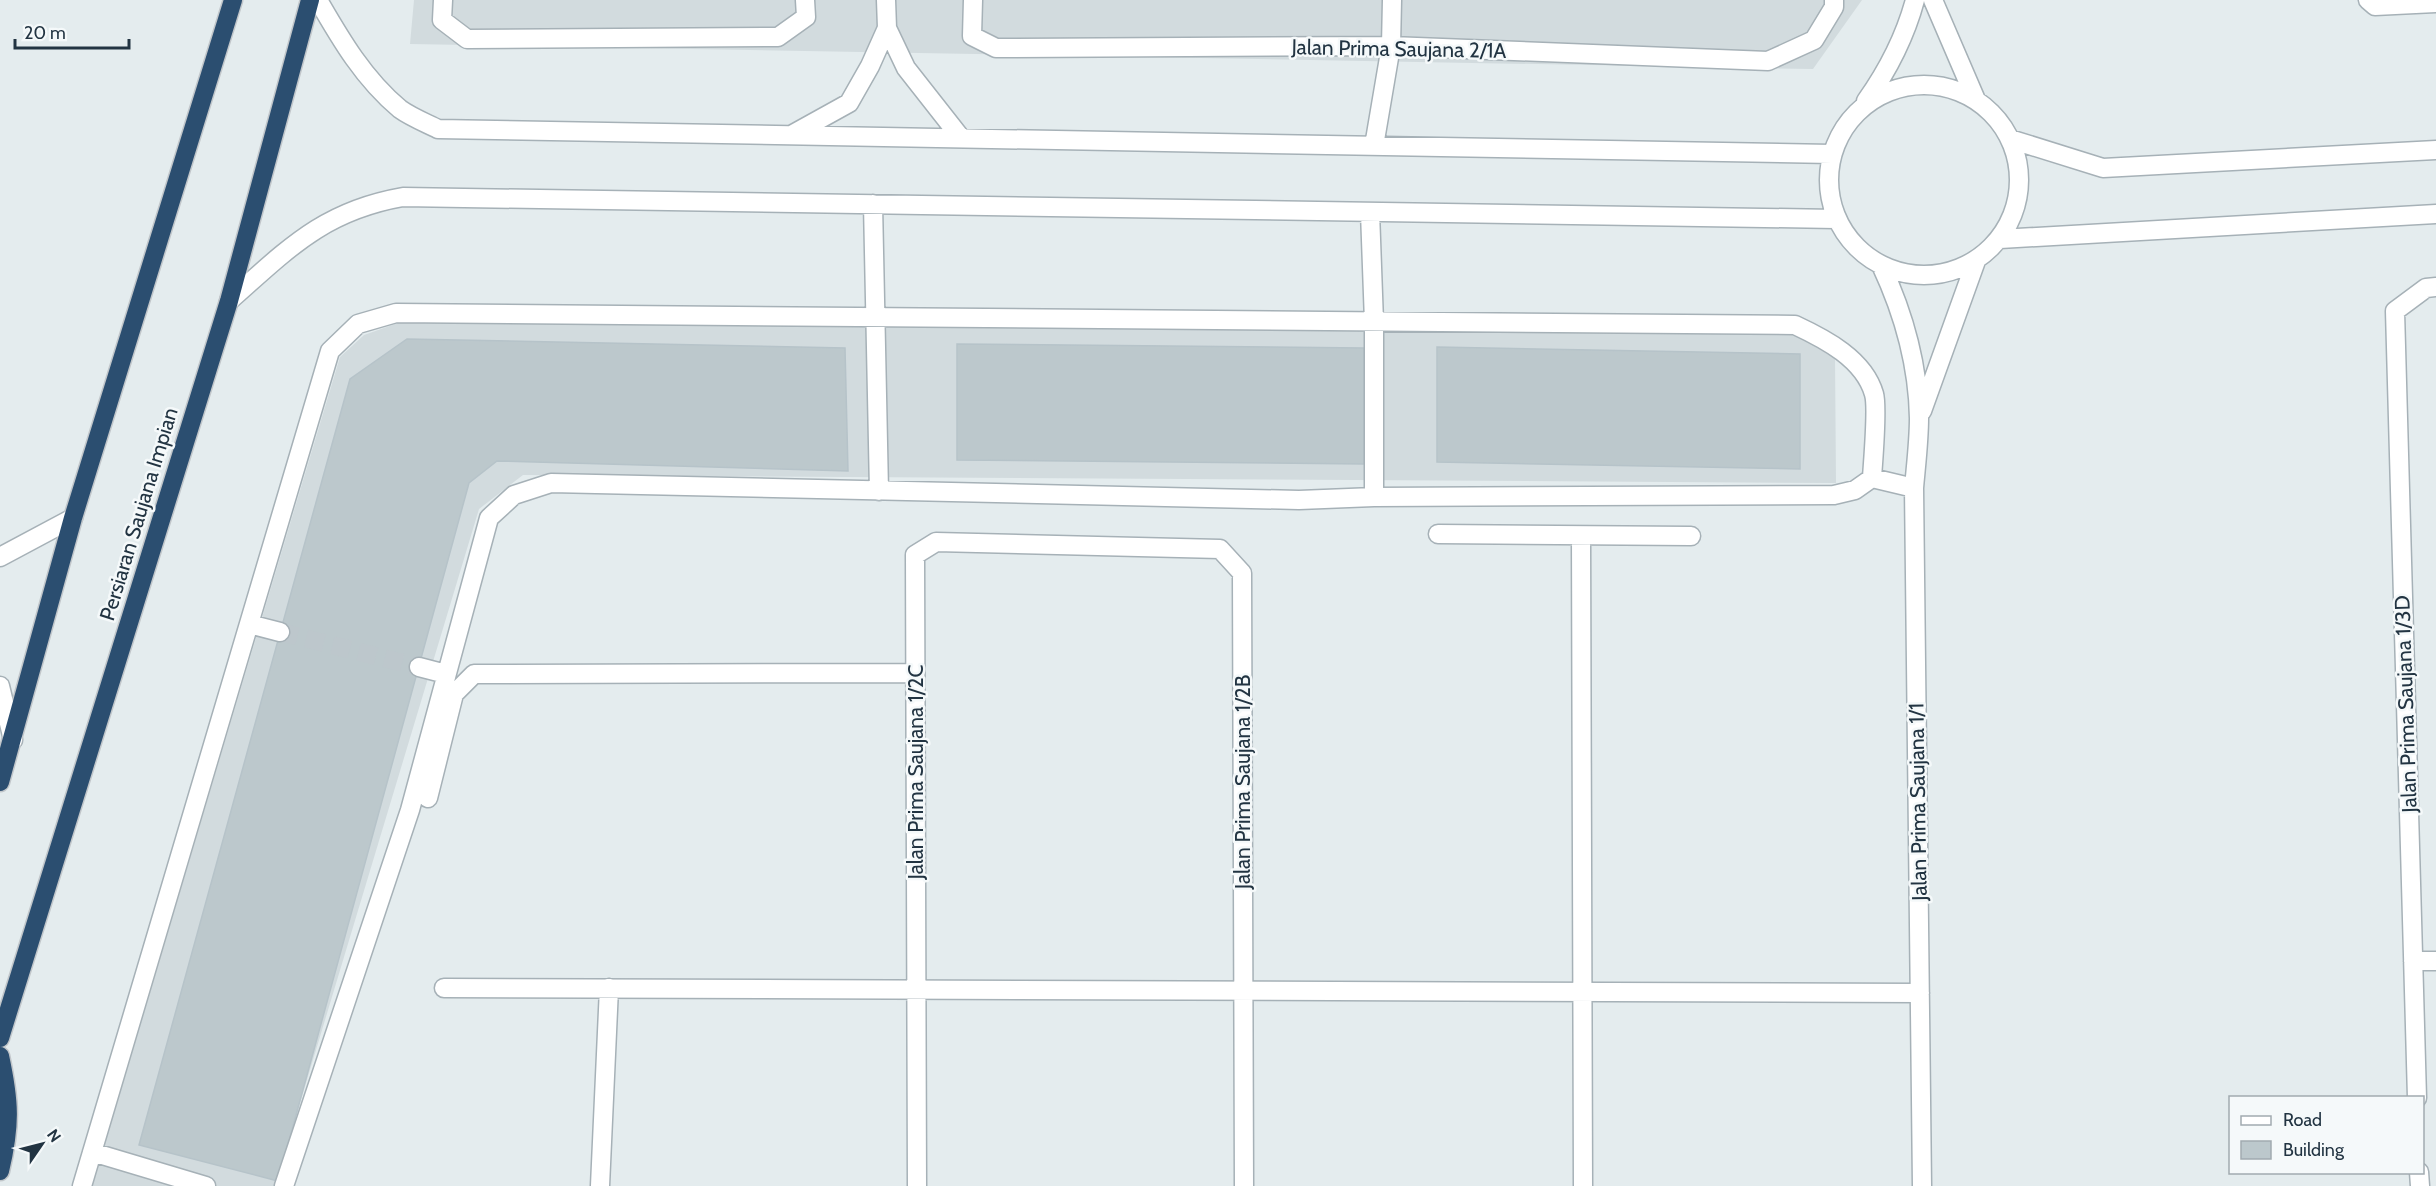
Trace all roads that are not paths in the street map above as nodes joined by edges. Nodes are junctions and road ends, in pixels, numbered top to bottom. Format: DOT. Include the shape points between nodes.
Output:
graph roads {
  1 [pos="233,0"];
  2 [pos="310,0"];
  3 [pos="318,0"];
  4 [pos="443,0"];
  5 [pos="805,0"];
  6 [pos="886,0"];
  7 [pos="973,0"];
  8 [pos="1392,0"];
  9 [pos="1834,0"];
  10 [pos="1915,0"];
  11 [pos="1933,0"];
  12 [pos="2368,0"];
  13 [pos="2436,3"];
  14 [pos="887,28"];
  15 [pos="1391,46"];
  16 [pos="1976,100"];
  17 [pos="1864,105"];
  18 [pos="790,135"];
  19 [pos="961,138"];
  20 [pos="2010,139"];
  21 [pos="1374,146"];
  22 [pos="2436,150"];
  23 [pos="1832,154"];
  24 [pos="873,204"];
  25 [pos="1370,212"];
  26 [pos="2436,214"];
  27 [pos="1836,219"];
  28 [pos="2000,239"];
  29 [pos="1976,261"];
  30 [pos="1881,265"];
  31 [pos="2436,287"];
  32 [pos="229,301"];
  33 [pos="877,318"];
  34 [pos="1374,322"];
  35 [pos="1919,418"];
  36 [pos="1872,478"];
  37 [pos="1914,488"];
  38 [pos="879,491"];
  39 [pos="1374,497"];
  40 [pos="73,518"];
  41 [pos="1438,534"];
  42 [pos="1581,536"];
  43 [pos="1691,536"];
  44 [pos="0,557"];
  45 [pos="1242,573"];
  46 [pos="249,624"];
  47 [pos="280,632"];
  48 [pos="419,667"];
  49 [pos="915,673"];
  50 [pos="446,674"];
  51 [pos="0,686"];
  52 [pos="13,740"];
  53 [pos="0,782"];
  54 [pos="428,798"];
  55 [pos="2413,961"];
  56 [pos="2436,961"];
  57 [pos="444,987"];
  58 [pos="609,988"];
  59 [pos="916,990"];
  60 [pos="1244,990"];
  61 [pos="1582,992"];
  62 [pos="1920,993"];
  63 [pos="0,1038"];
  64 [pos="0,1056"];
  65 [pos="2417,1096"];
  66 [pos="92,1152"];
  67 [pos="0,1171"];
  68 [pos="82,1186"];
  69 [pos="206,1186"];
  70 [pos="284,1186"];
  71 [pos="600,1186"];
  72 [pos="917,1186"];
  73 [pos="1244,1186"];
  74 [pos="1583,1186"];
  75 [pos="1922,1186"];
  1 -- 40 [label="highway"];
  2 -- 32 [label="highway, Persiaran Saujana Impian"];
  3 -- 18 [label="street" via="344,46 374,84 402,110 438,129"];
  4 -- 5 [label="street" via="442,20 467,39 778,37 806,17"];
  6 -- 14 [label="street"];
  7 -- 15 [label="street, Jalan Prima Saujana 2/1A" via="972,36 996,48"];
  8 -- 15 [label="street"];
  9 -- 15 [label="street, Jalan Prima Saujana 2/1A" via="1834,7 1814,40 1768,61"];
  10 -- 17 [label="street" via="1886,73"];
  11 -- 16 [label="street"];
  12 -- 13 [label="street" via="2375,6"];
  14 -- 18 [label="street" via="849,103"];
  14 -- 19 [label="street" via="906,68"];
  15 -- 21 [label="street"];
  16 -- 17 [label="street" via="1955,89 1931,84 1884,92"];
  16 -- 20 [label="street" via="1996,117"];
  17 -- 23 [label="street" via="1847,122"];
  18 -- 19 [label="street"];
  19 -- 21 [label="street"];
  20 -- 22 [label="street" via="2103,168"];
  20 -- 28 [label="street" via="2018,164 2019,190 2013,216"];
  21 -- 23 [label="street"];
  23 -- 27 [label="street" via="1828,185"];
  24 -- 25 [label="street"];
  24 -- 32 [label="street" via="403,197 369,203 327,221"];
  24 -- 33 [label="street"];
  25 -- 27 [label="street"];
  25 -- 34 [label="street"];
  26 -- 28 [label="street"];
  27 -- 30 [label="street" via="1855,246"];
  28 -- 29 [label="street"];
  29 -- 30 [label="street" via="1946,273 1913,275"];
  29 -- 35 [label="street"];
  30 -- 35 [label="street" via="1900,306 1912,346"];
  31 -- 55 [label="street, Jalan Prima Saujana 1/3D" via="2426,288 2396,311"];
  32 -- 63 [label="highway, Persiaran Saujana Impian"];
  33 -- 34 [label="street"];
  33 -- 38 [label="street"];
  33 -- 46 [label="street" via="396,313 358,324 330,351"];
  34 -- 36 [label="street" via="1795,325 1824,338 1855,362 1875,394"];
  34 -- 39 [label="street"];
  35 -- 37 [label="street, Jalan Prima Saujana 1/1"];
  36 -- 37 [label="street"];
  36 -- 39 [label="street" via="1855,490 1813,496"];
  37 -- 62 [label="street, Jalan Prima Saujana 1/1"];
  38 -- 39 [label="street" via="1299,500"];
  38 -- 50 [label="street" via="552,483 514,495 489,518"];
  40 -- 44 [label="street"];
  40 -- 52 [label="highway"];
  41 -- 42 [label="street"];
  42 -- 43 [label="street"];
  42 -- 61 [label="street"];
  45 -- 49 [label="street, Jalan Prima Saujana 1/2C" via="1220,549 936,542 915,555"];
  45 -- 60 [label="street, Jalan Prima Saujana 1/2B"];
  46 -- 47 [label="street"];
  46 -- 66 [label="street"];
  48 -- 50 [label="street"];
  49 -- 54 [label="street" via="474,674 454,694"];
  49 -- 59 [label="street, Jalan Prima Saujana 1/2C"];
  50 -- 70 [label="street" via="410,810"];
  51 -- 52 [label="street"];
  52 -- 53 [label="highway"];
  55 -- 56 [label="street"];
  55 -- 65 [label="street, Jalan Prima Saujana 1/3D"];
  57 -- 58 [label="street"];
  58 -- 59 [label="street"];
  58 -- 71 [label="street"];
  59 -- 60 [label="street"];
  59 -- 72 [label="street, Jalan Prima Saujana 1/2C"];
  60 -- 61 [label="street"];
  60 -- 73 [label="street, Jalan Prima Saujana 1/2B"];
  61 -- 62 [label="street"];
  61 -- 74 [label="street"];
  62 -- 75 [label="street, Jalan Prima Saujana 1/1"];
  64 -- 67 [label="highway" via="9,1097 9,1134"];
  66 -- 68 [label="street"];
  66 -- 69 [label="street"];
}
